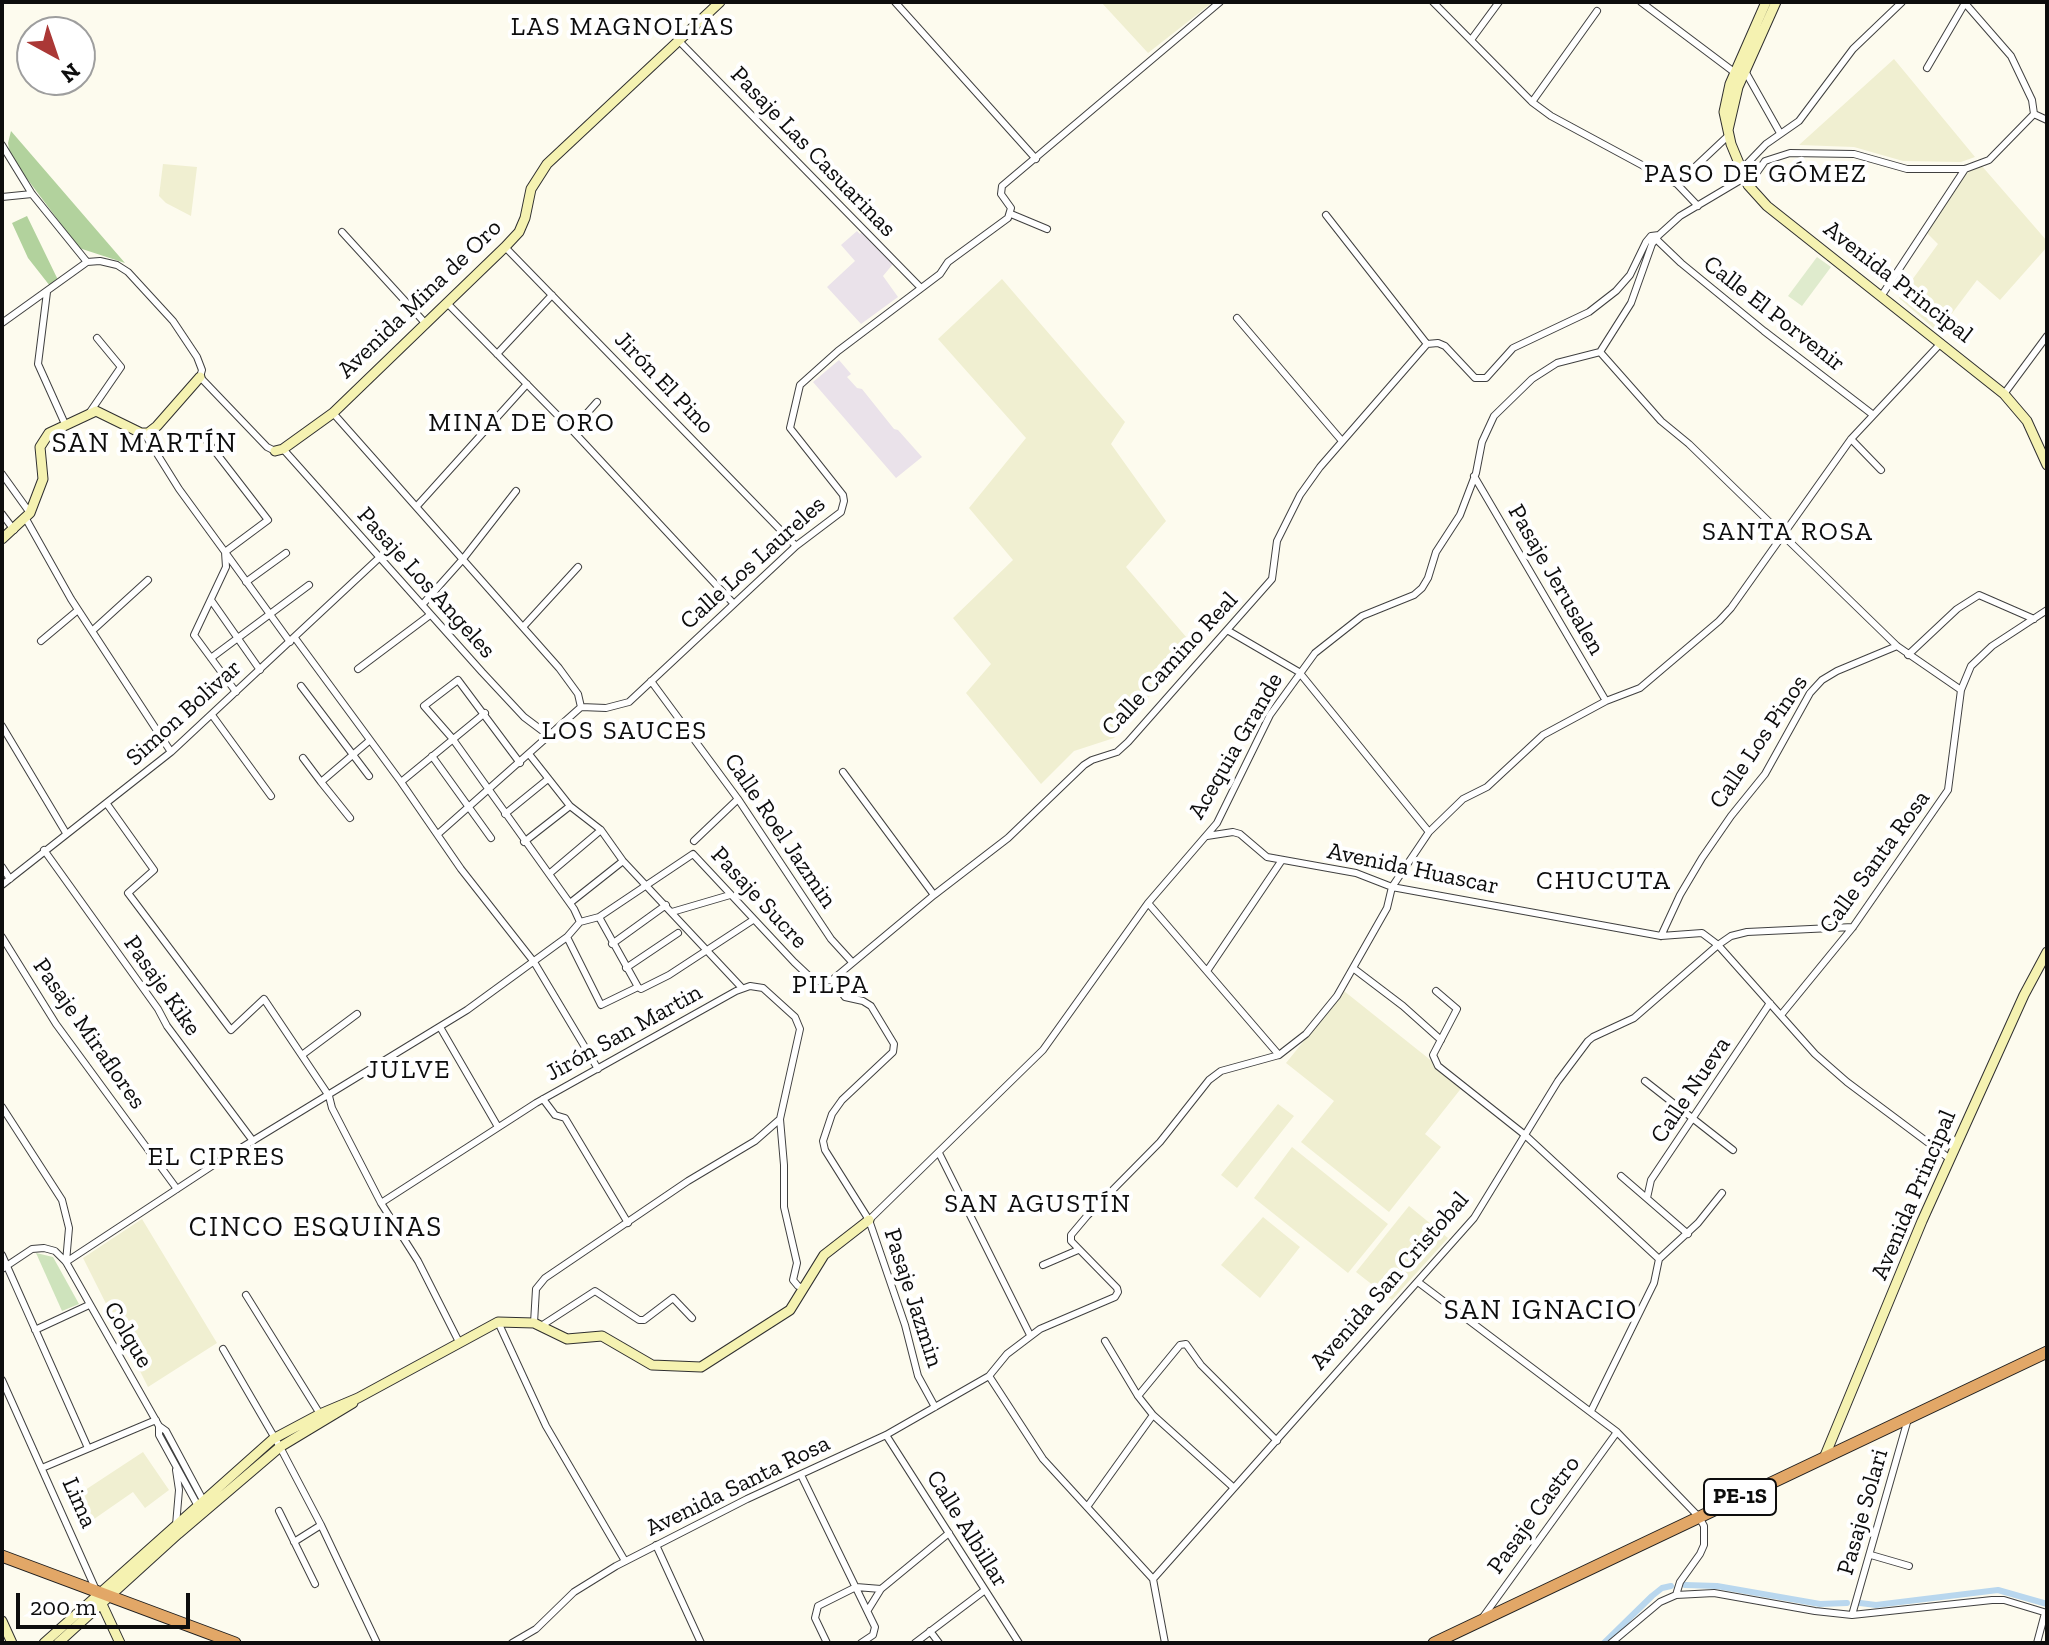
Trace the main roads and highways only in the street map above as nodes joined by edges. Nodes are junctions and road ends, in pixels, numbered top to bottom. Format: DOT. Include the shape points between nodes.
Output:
graph roads {
  1 [pos="2047,1352"];
  2 [pos="2,1556"];
  3 [pos="232,1642"];
  4 [pos="1434,1643"];
  1 -- 4 [label="highway, PE-1S"];
  2 -- 3 [label="highway"];
}
